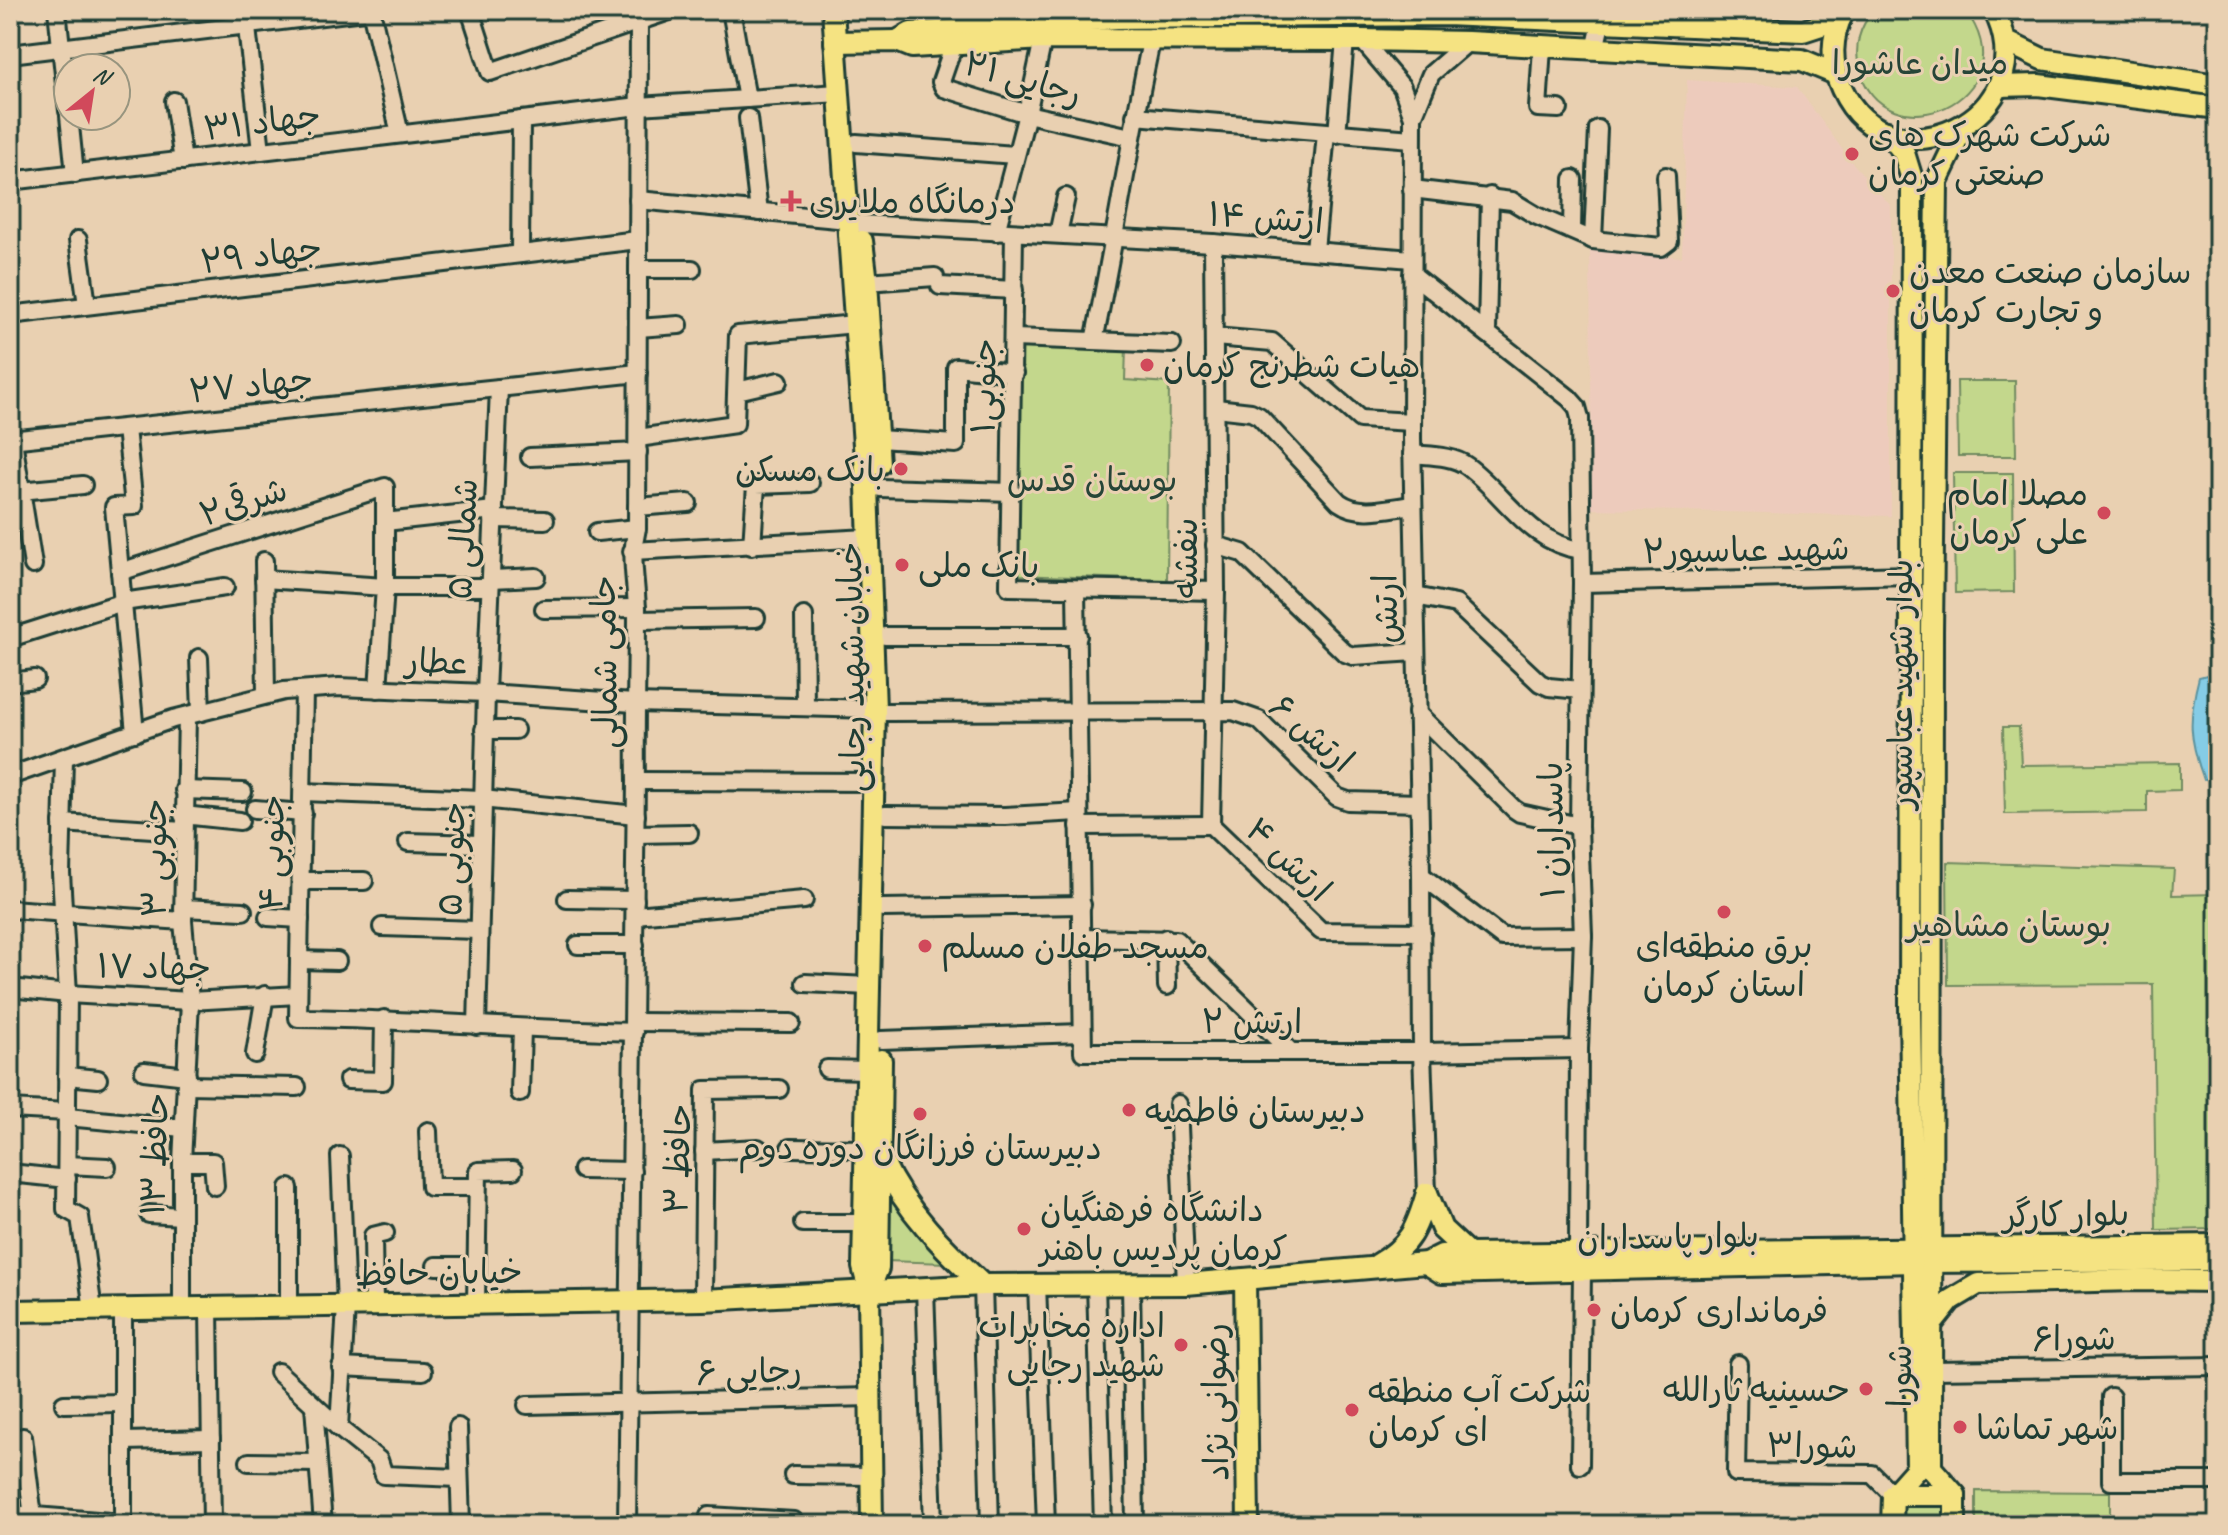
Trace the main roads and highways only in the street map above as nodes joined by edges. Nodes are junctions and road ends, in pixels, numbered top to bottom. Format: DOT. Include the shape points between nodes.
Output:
graph roads {
  1 [pos="833,10"];
  2 [pos="845,10"];
  3 [pos="1994,10"];
  4 [pos="1446,12"];
  5 [pos="1118,14"];
  6 [pos="1257,14"];
  7 [pos="1842,14"];
  8 [pos="1602,16"];
  9 [pos="1047,24"];
  10 [pos="897,41"];
  11 [pos="2005,41"];
  12 [pos="840,43"];
  13 [pos="1836,74"];
  14 [pos="2218,85"];
  15 [pos="1999,86"];
  16 [pos="2218,108"];
  17 [pos="1963,127"];
  18 [pos="1887,132"];
  19 [pos="854,222"];
  20 [pos="869,404"];
  21 [pos="1911,630"];
  22 [pos="1932,631"];
  23 [pos="880,711"];
  24 [pos="878,865"];
  25 [pos="1931,1010"];
  26 [pos="1910,1011"];
  27 [pos="873,1154"];
  28 [pos="2218,1245"];
  29 [pos="1469,1254"];
  30 [pos="1923,1255"];
  31 [pos="2218,1260"];
  32 [pos="1580,1261"];
  33 [pos="2111,1262"];
  34 [pos="1426,1263"];
  35 [pos="1373,1268"];
  36 [pos="1245,1279"];
  37 [pos="2137,1280"];
  38 [pos="2218,1281"];
  39 [pos="983,1285"];
  40 [pos="869,1290"];
  41 [pos="13,1309"];
  42 [pos="1931,1325"];
  43 [pos="1893,1495"];
  44 [pos="1955,1495"];
  45 [pos="872,1525"];
  46 [pos="1248,1525"];
  47 [pos="1892,1525"];
  48 [pos="1955,1525"];
  1 -- 12 [label="main road"];
  2 -- 12 [label="main road"];
  3 -- 11 [label="main road"];
  4 -- 6 [label="main road"];
  4 -- 8 [label="main road"];
  5 -- 6 [label="main road"];
  5 -- 9 [label="main road"];
  7 -- 8 [label="main road" via="1803,31"];
  7 -- 13 [label="main road" via="1833,52"];
  9 -- 10 [label="main road" via="911,33"];
  9 -- 10 [label="main road" via="954,44 912,47"];
  9 -- 13 [label="main road" via="1152,37 1468,42 1802,60"];
  10 -- 12 [label="main road"];
  11 -- 14 [label="main road" via="2042,59"];
  11 -- 15 [label="main road"];
  12 -- 19 [label="main road, خیابان شهید رجایی" via="839,93"];
  12 -- 19 [label="main road, خیابان شهید رجایی" via="856,143"];
  13 -- 18 [label="main road" via="1859,113"];
  15 -- 16 [label="main road" via="2038,85"];
  15 -- 17 [label="main road" via="1981,113"];
  17 -- 18 [label="main road" via="1931,138"];
  17 -- 22 [label="main road, بلوار شهید عباسپور" via="1937,181"];
  18 -- 21 [label="main road, بلوار شهید عباسپور" via="1904,153 1912,179"];
  19 -- 20 [label="main road, خیابان شهید رجایی" via="855,324"];
  19 -- 20 [label="main road, خیابان شهید رجایی" via="867,282"];
  20 -- 23 [label="main road, خیابان شهید رجایی" via="868,538"];
  20 -- 23 [label="main road, خیابان شهید رجایی" via="878,439 880,488 885,636"];
  21 -- 22 [label="main road"];
  21 -- 26 [label="main road, بلوار شهید عباسپور"];
  22 -- 25 [label="main road, بلوار شهید عباسپور"];
  23 -- 24 [label="main road, خیابان شهید رجایی" via="875,782"];
  23 -- 24 [label="main road, خیابان شهید رجایی" via="885,815"];
  24 -- 27 [label="main road, خیابان شهید رجایی" via="867,1070"];
  24 -- 27 [label="main road, خیابان شهید رجایی" via="883,908 881,1040"];
  25 -- 26 [label="main road"];
  25 -- 30 [label="main road, بلوار شهید عباسپور"];
  26 -- 30 [label="main road, بلوار شهید عباسپور"];
  27 -- 39 [label="main road" via="913,1213"];
  27 -- 40 [label="main road, خیابان شهید رجایی" via="864,1223 863,1267"];
  27 -- 40 [label="main road, خیابان شهید رجایی" via="878,1268"];
  28 -- 30 [label="main road, بلوار کارگر"];
  29 -- 32 [label="main road, بلوار پاسداران"];
  29 -- 34 [label="main road, بلوار پاسداران" via="1442,1255"];
  29 -- 35 [label="main road" via="1442,1229 1427,1193 1417,1228 1394,1256"];
  30 -- 32 [label="main road, بلوار پاسداران"];
  30 -- 33 [label="main road, بلوار کارگر"];
  30 -- 42 [label="main road, شورا"];
  30 -- 43 [label="main road, شورا" via="1917,1468"];
  31 -- 33 [label="main road, بلوار کارگر"];
  32 -- 34 [label="main road, بلوار پاسداران" via="1442,1273"];
  33 -- 37 [label="main road"];
  34 -- 35 [label="main road, بلوار پاسداران"];
  35 -- 36 [label="main road, بلوار پاسداران"];
  36 -- 39 [label="main road, بلوار پاسداران"];
  36 -- 46 [label="main road, رضوانی نژاد"];
  37 -- 38 [label="main road"];
  37 -- 42 [label="main road" via="1978,1284 1951,1300"];
  39 -- 40 [label="main road, بلوار پاسداران"];
  40 -- 41 [label="main road, خیابان حافظ" via="703,1300"];
  40 -- 45 [label="main road, خیابان شهید رجایی"];
  42 -- 44 [label="main road, شورا" via="1931,1468"];
  43 -- 44 [label="main road"];
  43 -- 47 [label="main road"];
  44 -- 48 [label="main road"];
}
